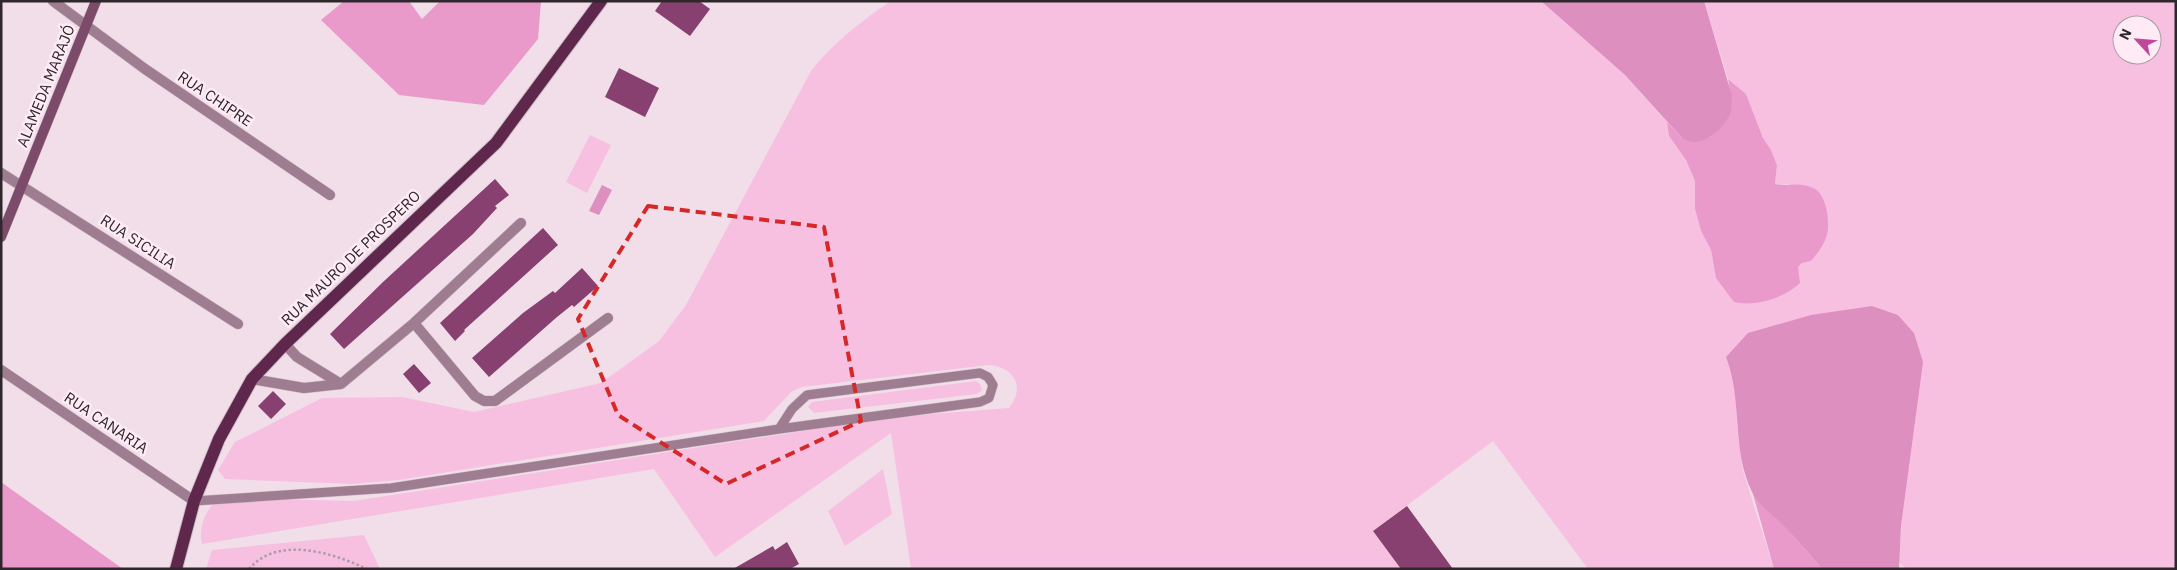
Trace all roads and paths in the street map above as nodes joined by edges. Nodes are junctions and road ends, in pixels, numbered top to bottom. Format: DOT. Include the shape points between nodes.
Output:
graph roads {
  1 [pos="53,1"];
  2 [pos="96,1"];
  3 [pos="601,1"];
  4 [pos="86,26"];
  5 [pos="1,172"];
  6 [pos="22,185"];
  7 [pos="330,195"];
  8 [pos="521,223"];
  9 [pos="1,237"];
  10 [pos="608,318"];
  11 [pos="414,322"];
  12 [pos="238,324"];
  13 [pos="285,344"];
  14 [pos="1,370"];
  15 [pos="252,379"];
  16 [pos="341,384"];
  17 [pos="779,429"];
  18 [pos="194,501"];
  19 [pos="176,569"];
  20 [pos="249,569"];
  21 [pos="367,569"];
  1 -- 4 [label="street, RUA CHIPRE"];
  2 -- 4 [label="street, ALAMEDA MARAJÓ"];
  3 -- 13 [label="main road, RUA MAURO DE PROSPERO" via="496,143"];
  4 -- 6 [label="street, ALAMEDA MARAJÓ"];
  4 -- 7 [label="street, RUA CHIPRE"];
  5 -- 6 [label="street, RUA SICILIA"];
  6 -- 9 [label="street, ALAMEDA MARAJÓ"];
  6 -- 12 [label="street, RUA SICILIA"];
  8 -- 11 [label="street"];
  10 -- 11 [label="street" via="496,401 484,401 475,396"];
  11 -- 16 [label="street"];
  13 -- 15 [label="main road, RUA MAURO DE PROSPERO"];
  13 -- 16 [label="street" via="297,357"];
  14 -- 18 [label="street, RUA CANARIA"];
  15 -- 16 [label="street" via="304,388"];
  15 -- 18 [label="main road, RUA MAURO DE PROSPERO" via="219,439"];
  17 -- 17 [label="lane" via="980,402 991,394 993,385 980,373 808,395 792,409"];
  17 -- 18 [label="lane" via="391,488"];
  18 -- 19 [label="main road, RUA MAURO DE PROSPERO"];
  20 -- 21 [label="path" via="264,556 294,550 351,562"];
}
